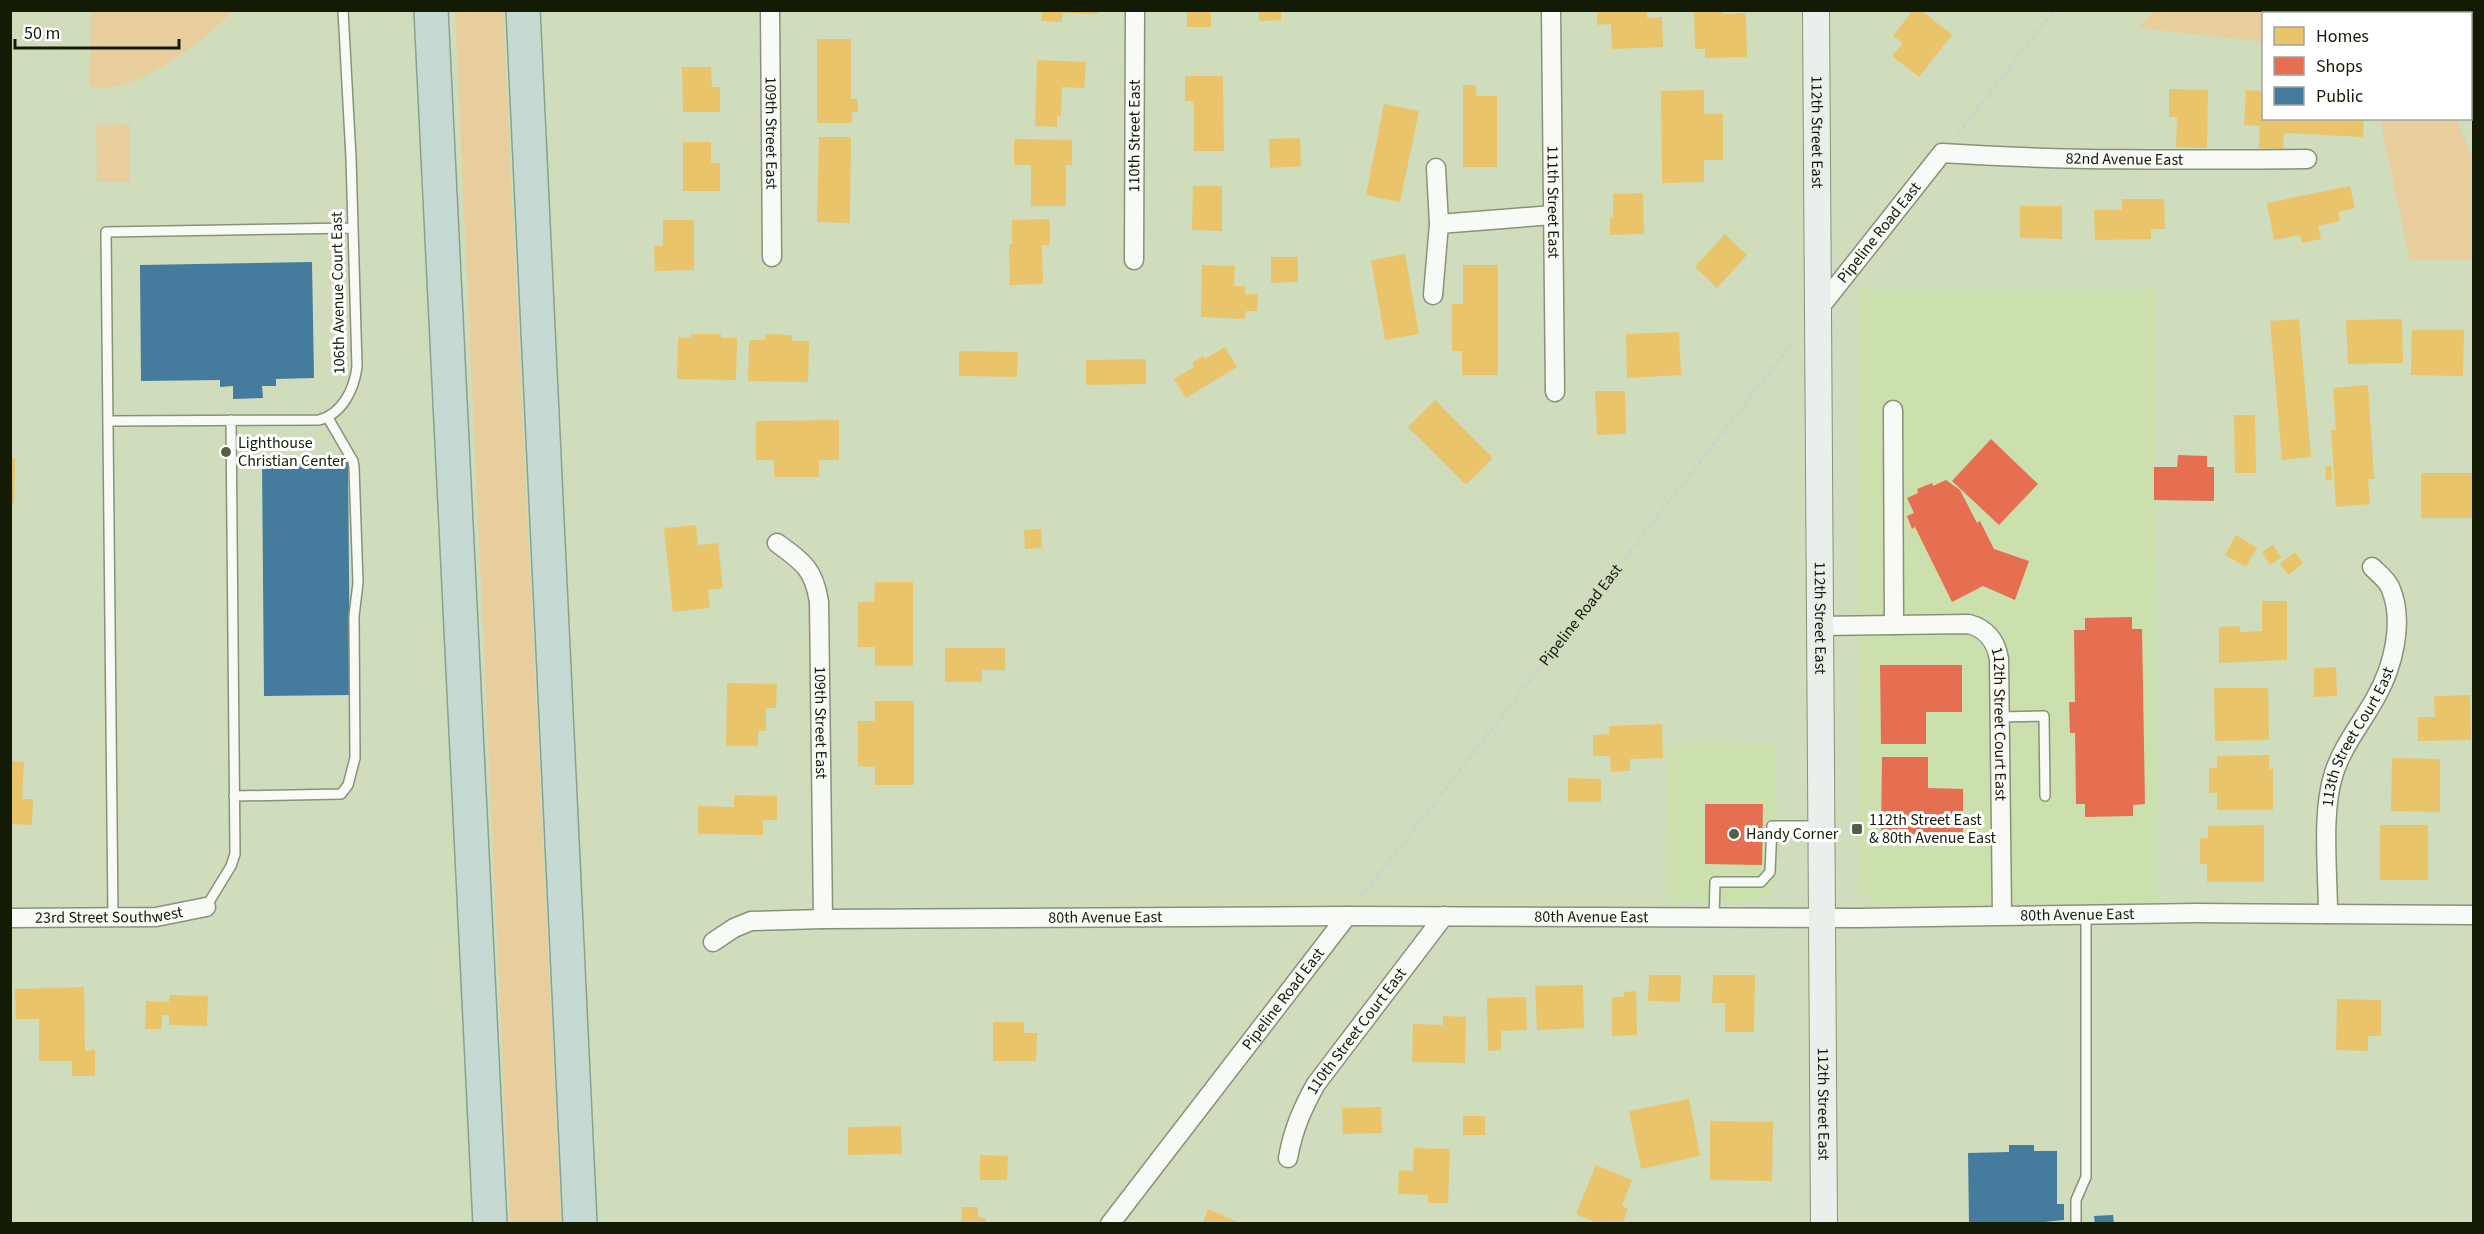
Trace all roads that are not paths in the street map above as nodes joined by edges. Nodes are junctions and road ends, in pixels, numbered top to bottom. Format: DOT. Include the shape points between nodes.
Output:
graph roads {
  1 [pos="343,10"];
  2 [pos="431,10"];
  3 [pos="523,10"];
  4 [pos="770,10"];
  5 [pos="1135,10"];
  6 [pos="1551,10"];
  7 [pos="1816,10"];
  8 [pos="1942,153"];
  9 [pos="2307,159"];
  10 [pos="1436,168"];
  11 [pos="1553,215"];
  12 [pos="1439,224"];
  13 [pos="353,228"];
  14 [pos="772,257"];
  15 [pos="1134,260"];
  16 [pos="1434,295"];
  17 [pos="1817,311"];
  18 [pos="1555,393"];
  19 [pos="1893,410"];
  20 [pos="328,418"];
  21 [pos="231,420"];
  22 [pos="109,421"];
  23 [pos="777,543"];
  24 [pos="2372,567"];
  25 [pos="1894,625"];
  26 [pos="1819,626"];
  27 [pos="2000,717"];
  28 [pos="234,796"];
  29 [pos="2045,796"];
  30 [pos="1821,826"];
  31 [pos="206,907"];
  32 [pos="2086,914"];
  33 [pos="2328,914"];
  34 [pos="2002,915"];
  35 [pos="2474,915"];
  36 [pos="1347,916"];
  37 [pos="1444,916"];
  38 [pos="113,917"];
  39 [pos="10,918"];
  40 [pos="1822,918"];
  41 [pos="1714,919"];
  42 [pos="824,920"];
  43 [pos="713,942"];
  44 [pos="1288,1158"];
  45 [pos="490,1224"];
  46 [pos="580,1224"];
  47 [pos="1110,1224"];
  48 [pos="1824,1224"];
  49 [pos="2076,1224"];
  1 -- 13 [label="lane, 106th Avenue Court East"];
  2 -- 45 [label="highway"];
  3 -- 46 [label="highway"];
  4 -- 14 [label="street, 109th Street East"];
  5 -- 15 [label="street, 110th Street East"];
  6 -- 11 [label="street, 111th Street East"];
  7 -- 17 [label="main road, 112th Street East"];
  8 -- 9 [label="street, 82nd Avenue East" via="2148,161"];
  8 -- 17 [label="street, Pipeline Road East"];
  10 -- 12 [label="street"];
  11 -- 12 [label="street"];
  11 -- 18 [label="street, 111th Street East"];
  12 -- 16 [label="street"];
  13 -- 20 [label="lane, 106th Avenue Court East" via="356,377 341,407"];
  13 -- 22 [label="lane" via="106,232"];
  17 -- 26 [label="main road, 112th Street East"];
  19 -- 25 [label="street"];
  20 -- 21 [label="lane"];
  20 -- 28 [label="lane" via="354,467 358,583 354,616 355,758 348,785 341,794"];
  21 -- 22 [label="lane"];
  21 -- 28 [label="lane"];
  22 -- 38 [label="lane"];
  23 -- 42 [label="street, 109th Street East" via="807,567 816,582 819,602"];
  24 -- 33 [label="street, 113th Street Court East" via="2389,586 2395,603 2395,640 2376,697 2351,736 2334,773 2327,816"];
  25 -- 26 [label="street, 112th Street Court East"];
  25 -- 27 [label="street, 112th Street Court East" via="1982,627 1997,646"];
  26 -- 30 [label="main road, 112th Street East"];
  27 -- 29 [label="lane" via="2044,716"];
  27 -- 34 [label="street, 112th Street Court East"];
  28 -- 31 [label="lane" via="235,854"];
  30 -- 40 [label="main road, 112th Street East"];
  30 -- 41 [label="lane" via="1772,826 1770,872 1761,882 1715,882"];
  31 -- 38 [label="street, 23rd Street Southwest" via="156,917"];
  32 -- 33 [label="street, 80th Avenue East"];
  32 -- 34 [label="street, 80th Avenue East"];
  32 -- 49 [label="lane" via="2086,1177 2076,1200"];
  33 -- 35 [label="street, 80th Avenue East"];
  34 -- 40 [label="street, 80th Avenue East"];
  36 -- 37 [label="street, 80th Avenue East"];
  36 -- 42 [label="street, 80th Avenue East"];
  36 -- 47 [label="street, Pipeline Road East"];
  37 -- 41 [label="street, 80th Avenue East"];
  37 -- 44 [label="street, 110th Street Court East" via="1316,1084 1301,1110"];
  38 -- 39 [label="street, 23rd Street Southwest"];
  40 -- 41 [label="street, 80th Avenue East"];
  40 -- 48 [label="main road, 112th Street East"];
  42 -- 43 [label="street, 80th Avenue East" via="750,921"];
}
